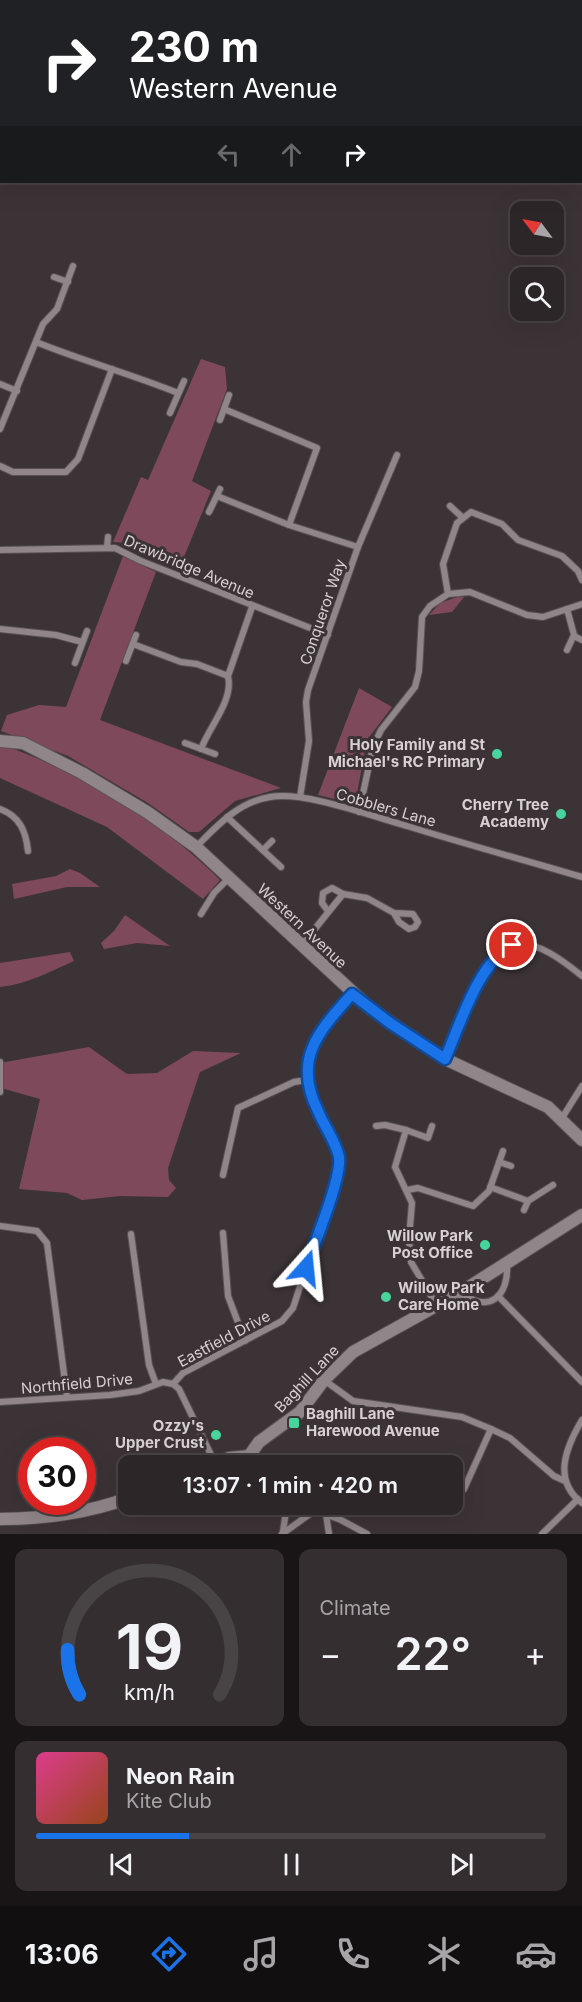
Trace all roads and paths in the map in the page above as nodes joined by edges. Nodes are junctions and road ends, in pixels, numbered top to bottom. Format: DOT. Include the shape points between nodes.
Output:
graph roads {
  1 [pos="74,266"];
  2 [pos="54,277"];
  3 [pos="68,282"];
  4 [pos="36,342"];
  5 [pos="112,369"];
  6 [pos="184,381"];
  7 [pos="0,384"];
  8 [pos="17,391"];
  9 [pos="178,393"];
  10 [pos="229,395"];
  11 [pos="224,409"];
  12 [pos="170,413"];
  13 [pos="220,420"];
  14 [pos="0,429"];
  15 [pos="397,455"];
  16 [pos="0,466"];
  17 [pos="219,489"];
  18 [pos="216,496"];
  19 [pos="450,506"];
  20 [pos="209,512"];
  21 [pos="462,517"];
  22 [pos="289,525"];
  23 [pos="108,537"];
  24 [pos="358,547"];
  25 [pos="107,548"];
  26 [pos="0,550"];
  27 [pos="582,580"];
  28 [pos="448,594"];
  29 [pos="582,604"];
  30 [pos="252,607"];
  31 [pos="567,609"];
  32 [pos="0,629"];
  33 [pos="87,631"];
  34 [pos="136,635"];
  35 [pos="328,635"];
  36 [pos="573,636"];
  37 [pos="582,640"];
  38 [pos="82,642"];
  39 [pos="133,644"];
  40 [pos="567,650"];
  41 [pos="126,661"];
  42 [pos="75,663"];
  43 [pos="228,676"];
  44 [pos="0,741"];
  45 [pos="185,743"];
  46 [pos="201,749"];
  47 [pos="215,754"];
  48 [pos="300,797"];
  49 [pos="0,809"];
  50 [pos="359,812"];
  51 [pos="227,817"];
  52 [pos="272,841"];
  53 [pos="196,847"];
  54 [pos="263,850"];
  55 [pos="28,851"];
  56 [pos="281,867"];
  57 [pos="582,877"];
  58 [pos="229,878"];
  59 [pos="342,894"];
  60 [pos="328,911"];
  61 [pos="394,913"];
  62 [pos="201,914"];
  63 [pos="301,947"];
  64 [pos="582,976"];
  65 [pos="352,994"];
  66 [pos="445,1059"];
  67 [pos="0,1062"];
  68 [pos="307,1080"];
  69 [pos="582,1086"];
  70 [pos="0,1092"];
  71 [pos="562,1118"];
  72 [pos="376,1126"];
  73 [pos="432,1126"];
  74 [pos="406,1130"];
  75 [pos="582,1140"];
  76 [pos="503,1151"];
  77 [pos="499,1162"];
  78 [pos="511,1166"];
  79 [pos="223,1175"];
  80 [pos="553,1185"];
  81 [pos="490,1187"];
  82 [pos="407,1190"];
  83 [pos="528,1201"];
  84 [pos="524,1210"];
  85 [pos="582,1215"];
  86 [pos="0,1226"];
  87 [pos="223,1233"];
  88 [pos="131,1234"];
  89 [pos="507,1263"];
  90 [pos="461,1292"];
  91 [pos="498,1296"];
  92 [pos="437,1306"];
  93 [pos="244,1341"];
  94 [pos="324,1380"];
  95 [pos="582,1382"];
  96 [pos="156,1384"];
  97 [pos="173,1384"];
  98 [pos="67,1397"];
  99 [pos="0,1402"];
  100 [pos="582,1420"];
  101 [pos="491,1429"];
  102 [pos="208,1455"];
  103 [pos="255,1455"];
  104 [pos="565,1481"];
  105 [pos="464,1489"];
  106 [pos="118,1501"];
  107 [pos="580,1501"];
  108 [pos="285,1515"];
  109 [pos="308,1515"];
  110 [pos="326,1515"];
  111 [pos="328,1515"];
  112 [pos="0,1518"];
  113 [pos="282,1533"];
  114 [pos="329,1534"];
  115 [pos="367,1534"];
  116 [pos="542,1534"];
  1 -- 3 [label="street"];
  2 -- 3 [label="street"];
  3 -- 4 [label="street"];
  4 -- 5 [label="street"];
  4 -- 8 [label="street"];
  5 -- 9 [label="street"];
  5 -- 16 [label="street" via="78,459 66,472 13,472"];
  6 -- 9 [label="street"];
  7 -- 8 [label="street"];
  8 -- 14 [label="street"];
  9 -- 12 [label="street"];
  10 -- 11 [label="street"];
  11 -- 13 [label="street"];
  11 -- 22 [label="street" via="317,448"];
  15 -- 24 [label="street"];
  17 -- 18 [label="street"];
  18 -- 20 [label="street"];
  18 -- 22 [label="street, Conqueror Way"];
  19 -- 21 [label="street"];
  21 -- 27 [label="street" via="478,513 502,524 518,540 562,556"];
  21 -- 28 [label="street" via="442,569"];
  22 -- 24 [label="street, Conqueror Way"];
  23 -- 25 [label="street"];
  24 -- 35 [label="street, Conqueror Way"];
  25 -- 26 [label="street, Drawbridge Avenue"];
  25 -- 30 [label="street, Drawbridge Avenue" via="122,550"];
  28 -- 31 [label="street" via="470,592 526,615 543,617"];
  28 -- 50 [label="street" via="422,617 415,687 381,730 373,747"];
  29 -- 31 [label="street"];
  30 -- 35 [label="street, Drawbridge Avenue"];
  30 -- 43 [label="street"];
  31 -- 36 [label="street"];
  32 -- 38 [label="street"];
  33 -- 38 [label="street"];
  34 -- 39 [label="street"];
  35 -- 48 [label="street, Conqueror Way" via="306,702 309,741"];
  36 -- 37 [label="street"];
  36 -- 40 [label="street"];
  38 -- 42 [label="street"];
  39 -- 41 [label="street"];
  39 -- 43 [label="street"];
  43 -- 46 [label="street" via="230,685 218,719 208,729"];
  44 -- 53 [label="street, Western Avenue" via="23,743 82,773"];
  45 -- 46 [label="street"];
  46 -- 47 [label="street"];
  48 -- 50 [label="street, Cobblers Lane"];
  48 -- 51 [label="street, Cobblers Lane" via="256,800"];
  49 -- 55 [label="street" via="9,812 21,825"];
  50 -- 57 [label="street, Cobblers Lane"];
  51 -- 53 [label="street, Cobblers Lane"];
  51 -- 54 [label="street"];
  52 -- 54 [label="street"];
  53 -- 58 [label="street, Western Avenue"];
  54 -- 56 [label="street"];
  58 -- 62 [label="street"];
  58 -- 63 [label="street, Western Avenue"];
  59 -- 60 [label="street"];
  59 -- 60 [label="street" via="332,888 323,892 322,903"];
  59 -- 61 [label="street" via="367,898"];
  60 -- 63 [label="street"];
  63 -- 65 [label="street, Western Avenue"];
  64 -- 66 [label="street" via="535,947 512,945 502,950 467,1007"];
  65 -- 66 [label="street, Western Avenue"];
  65 -- 68 [label="street, Eastfield Drive" via="317,1036"];
  66 -- 71 [label="street, Western Avenue"];
  67 -- 70 [label="street"];
  68 -- 79 [label="street" via="294,1082 238,1108"];
  68 -- 93 [label="street, Eastfield Drive" via="312,1100 336,1147 339,1167 293,1308 282,1321"];
  69 -- 71 [label="street"];
  71 -- 75 [label="street, Western Avenue"];
  72 -- 74 [label="street"];
  73 -- 74 [label="street" via="428,1138"];
  74 -- 82 [label="street" via="395,1167"];
  76 -- 77 [label="street"];
  77 -- 78 [label="street"];
  77 -- 81 [label="street"];
  80 -- 83 [label="street"];
  81 -- 82 [label="street" via="470,1207 418,1188"];
  81 -- 83 [label="street"];
  82 -- 92 [label="street" via="412,1203 409,1252"];
  83 -- 84 [label="street"];
  85 -- 89 [label="street, Baghill Lane"];
  86 -- 98 [label="street" via="37,1231 47,1243"];
  87 -- 93 [label="street" via="228,1296"];
  88 -- 96 [label="street" via="149,1365"];
  89 -- 90 [label="street, Baghill Lane"];
  89 -- 91 [label="street" via="507,1281"];
  90 -- 91 [label="street" via="477,1302"];
  90 -- 92 [label="street, Baghill Lane"];
  91 -- 95 [label="street"];
  92 -- 94 [label="street, Baghill Lane" via="353,1352"];
  93 -- 97 [label="street, Eastfield Drive" via="183,1373"];
  94 -- 101 [label="street" via="353,1401 462,1417"];
  94 -- 103 [label="street, Baghill Lane" via="300,1412 259,1442"];
  96 -- 97 [label="street, Northfield Drive"];
  96 -- 98 [label="street, Northfield Drive" via="139,1391"];
  97 -- 102 [label="street"];
  98 -- 99 [label="street, Northfield Drive"];
  100 -- 104 [label="street" via="566,1452"];
  101 -- 104 [label="street" via="510,1438"];
  101 -- 105 [label="street"];
  104 -- 107 [label="street"];
  106 -- 112 [label="street" via="55,1516"];
  107 -- 116 [label="street"];
  108 -- 113 [label="street"];
  109 -- 113 [label="street"];
  110 -- 114 [label="street"];
  111 -- 115 [label="street"];
}
